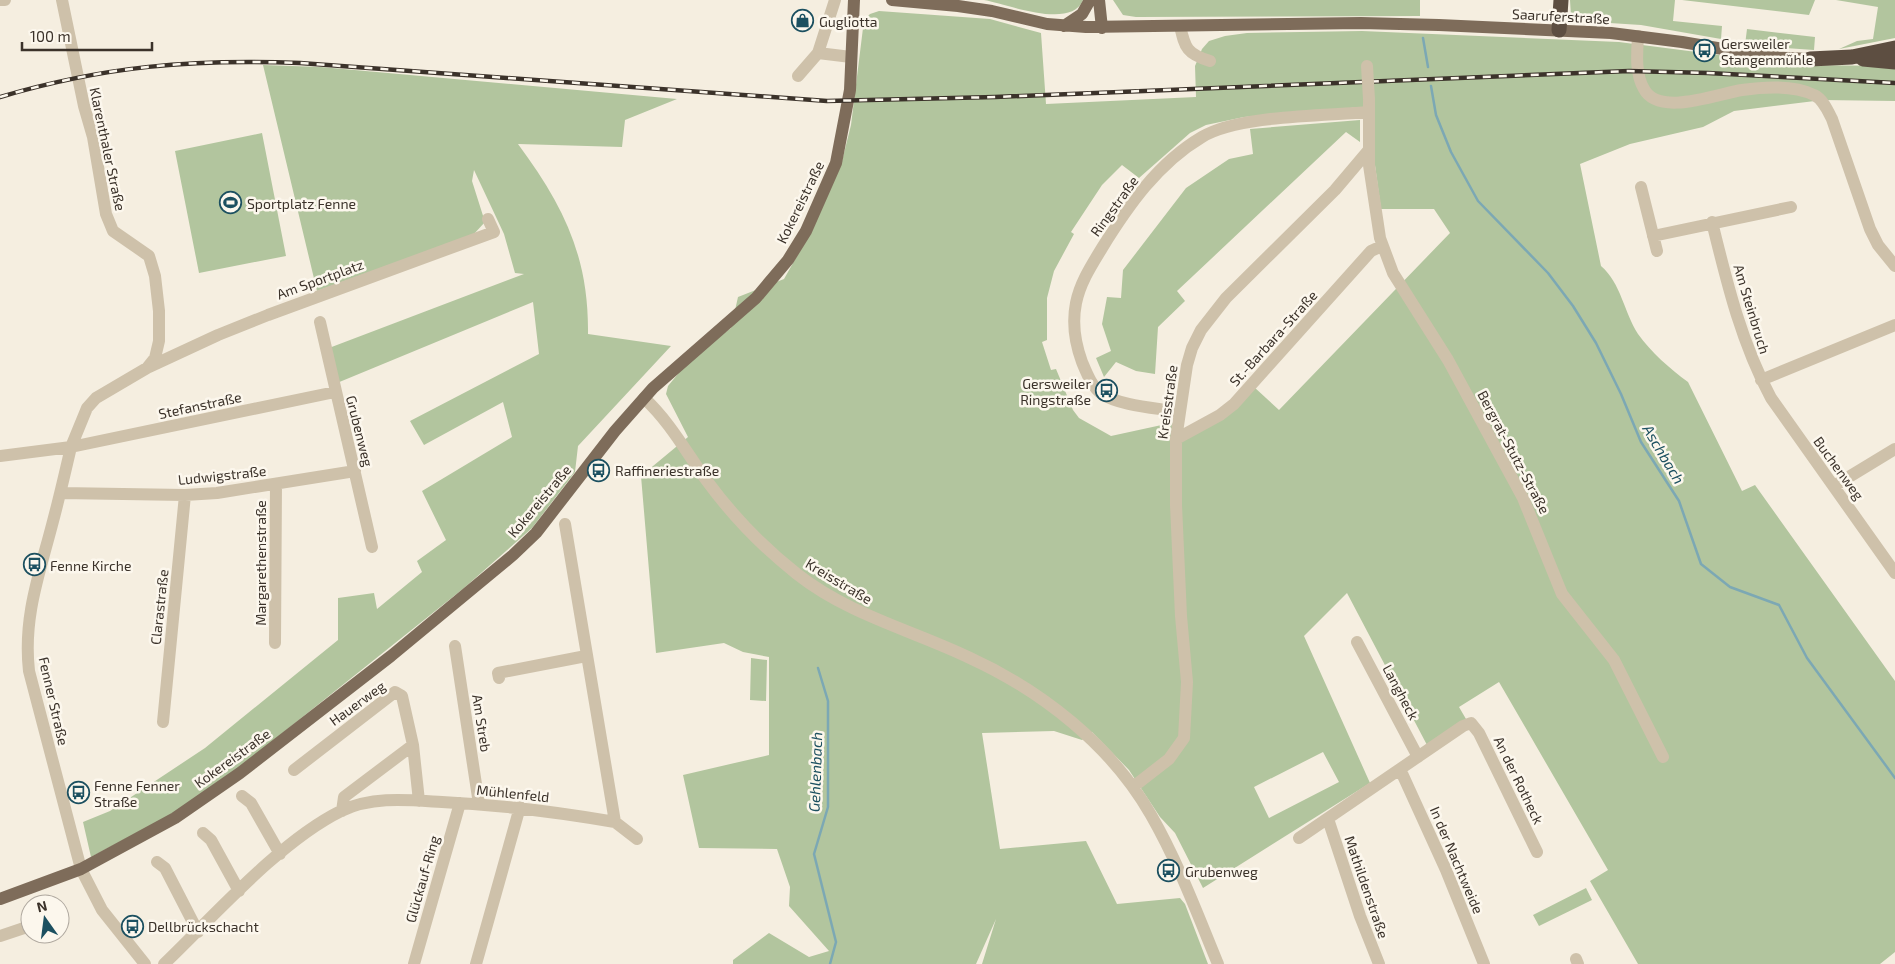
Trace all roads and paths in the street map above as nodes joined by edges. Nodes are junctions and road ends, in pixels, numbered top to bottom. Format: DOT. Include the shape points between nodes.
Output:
graph roads {
  1 [pos="0,0"];
  2 [pos="5,0"];
  3 [pos="62,0"];
  4 [pos="835,0"];
  5 [pos="854,0"];
  6 [pos="892,0"];
  7 [pos="1090,0"];
  8 [pos="1099,0"];
  9 [pos="1561,0"];
  10 [pos="1064,26"];
  11 [pos="1180,26"];
  12 [pos="1102,28"];
  13 [pos="1559,30"];
  14 [pos="1638,36"];
  15 [pos="1895,48"];
  16 [pos="818,53"];
  17 [pos="852,57"];
  18 [pos="1852,57"];
  19 [pos="1810,59"];
  20 [pos="1210,61"];
  21 [pos="1895,62"];
  22 [pos="1367,66"];
  23 [pos="798,76"];
  24 [pos="1369,106"];
  25 [pos="1368,151"];
  26 [pos="1641,187"];
  27 [pos="1791,207"];
  28 [pos="488,219"];
  29 [pos="1712,222"];
  30 [pos="1654,236"];
  31 [pos="1382,246"];
  32 [pos="1657,251"];
  33 [pos="1895,266"];
  34 [pos="320,322"];
  35 [pos="1895,325"];
  36 [pos="147,368"];
  37 [pos="1761,380"];
  38 [pos="335,392"];
  39 [pos="644,398"];
  40 [pos="1179,412"];
  41 [pos="1176,438"];
  42 [pos="71,447"];
  43 [pos="1895,449"];
  44 [pos="0,456"];
  45 [pos="355,471"];
  46 [pos="276,484"];
  47 [pos="1834,486"];
  48 [pos="61,493"];
  49 [pos="185,495"];
  50 [pos="565,524"];
  51 [pos="372,547"];
  52 [pos="1895,573"];
  53 [pos="1356,642"];
  54 [pos="275,643"];
  55 [pos="455,646"];
  56 [pos="586,656"];
  57 [pos="499,678"];
  58 [pos="163,722"];
  59 [pos="413,745"];
  60 [pos="1418,757"];
  61 [pos="1663,757"];
  62 [pos="1400,769"];
  63 [pos="294,770"];
  64 [pos="1133,787"];
  65 [pos="242,796"];
  66 [pos="418,801"];
  67 [pos="460,803"];
  68 [pos="479,804"];
  69 [pos="520,807"];
  70 [pos="342,811"];
  71 [pos="1328,819"];
  72 [pos="615,822"];
  73 [pos="203,833"];
  74 [pos="1299,838"];
  75 [pos="637,839"];
  76 [pos="1536,852"];
  77 [pos="280,854"];
  78 [pos="157,862"];
  79 [pos="81,869"];
  80 [pos="239,891"];
  81 [pos="0,899"];
  82 [pos="20,929"];
  83 [pos="198,932"];
  84 [pos="0,936"];
  85 [pos="145,964"];
  86 [pos="164,964"];
  87 [pos="414,964"];
  88 [pos="476,964"];
  89 [pos="1218,964"];
  90 [pos="1379,964"];
  91 [pos="1484,964"];
  1 -- 2 [label="street"];
  3 -- 36 [label="street, Klarenthaler Straße" via="93,137 106,214 113,231 149,256 155,276 159,341 155,358"];
  4 -- 16 [label="street"];
  5 -- 17 [label="main road, Kokereistraße"];
  6 -- 10 [label="main road, Saaruferstraße" via="983,10"];
  7 -- 10 [label="main road" via="1082,14"];
  8 -- 12 [label="main road"];
  9 -- 13 [label="highway"];
  10 -- 12 [label="main road, Saaruferstraße"];
  11 -- 12 [label="main road, Saaruferstraße"];
  11 -- 13 [label="main road, Saaruferstraße" via="1361,23"];
  11 -- 20 [label="street" via="1185,46 1198,57"];
  13 -- 14 [label="main road, Saaruferstraße"];
  14 -- 19 [label="main road, Saaruferstraße" via="1770,57"];
  14 -- 33 [label="street" via="1639,77 1643,89 1655,100 1676,103 1765,88 1815,95 1832,119 1870,229"];
  15 -- 18 [label="highway"];
  16 -- 17 [label="street"];
  16 -- 23 [label="street"];
  17 -- 39 [label="main road, Kokereistraße" via="846,121 836,163 809,224 788,260 756,298 676,366"];
  18 -- 19 [label="highway"];
  18 -- 21 [label="highway"];
  22 -- 24 [label="street, bridge"];
  24 -- 25 [label="street"];
  24 -- 40 [label="street, Ringstraße" via="1242,122 1209,133 1162,168 1120,218 1080,290 1074,318 1080,355 1090,379 1102,393 1118,400"];
  25 -- 31 [label="street, Bergrat-Stutz-Straße"];
  25 -- 40 [label="street, Kreisstraße" via="1335,190 1226,298 1201,330 1187,365"];
  26 -- 30 [label="street"];
  27 -- 29 [label="street"];
  28 -- 36 [label="street, Am Sportplatz" via="494,232 268,314"];
  29 -- 30 [label="street"];
  29 -- 37 [label="street, Am Steinbruch" via="1733,308"];
  30 -- 32 [label="street"];
  31 -- 41 [label="street, St.-Barbara-Straße" via="1371,251 1234,404"];
  31 -- 61 [label="street, Bergrat-Stutz-Straße" via="1393,272 1448,360 1523,498 1562,594 1614,660"];
  34 -- 38 [label="street, Grubenweg"];
  35 -- 37 [label="street"];
  36 -- 42 [label="street, Fenner Straße" via="96,398 87,408"];
  37 -- 47 [label="street, Buchenweg"];
  38 -- 42 [label="street, Stefanstraße"];
  38 -- 45 [label="street, Grubenweg"];
  39 -- 64 [label="street, Kreisstraße" via="676,433 722,500 765,546 798,574 859,613 970,658 1034,694 1100,748"];
  39 -- 79 [label="main road, Kokereistraße" via="536,533 513,555 391,656 240,772 175,818"];
  40 -- 41 [label="street, Kreisstraße"];
  41 -- 64 [label="street, Kreisstraße" via="1176,505 1187,682 1185,730 1184,738 1169,759"];
  42 -- 44 [label="street, Stefanstraße"];
  42 -- 48 [label="street, Fenner Straße"];
  43 -- 47 [label="street"];
  45 -- 46 [label="street, Ludwigstraße"];
  45 -- 51 [label="street, Grubenweg"];
  46 -- 49 [label="street, Ludwigstraße"];
  46 -- 54 [label="street, Margarethenstraße"];
  47 -- 52 [label="street, Buchenweg"];
  48 -- 49 [label="street, Ludwigstraße"];
  48 -- 79 [label="street, Fenner Straße" via="34,593 27,626 27,649 29,671"];
  49 -- 58 [label="street, Clarastraße"];
  50 -- 56 [label="street"];
  53 -- 60 [label="street, Langheck"];
  55 -- 68 [label="street, Am Streb"];
  56 -- 57 [label="street" via="498,674"];
  56 -- 72 [label="street"];
  59 -- 63 [label="street, Hauerweg" via="402,696 395,692"];
  59 -- 66 [label="street, Hauerweg"];
  59 -- 70 [label="street" via="344,797"];
  60 -- 62 [label="street"];
  60 -- 76 [label="street, An der Rotheck" via="1471,723 1480,733"];
  62 -- 71 [label="street"];
  62 -- 91 [label="street, In der Nachtweide"];
  64 -- 89 [label="street, Kreisstraße" via="1174,858"];
  65 -- 77 [label="street" via="251,803"];
  66 -- 67 [label="street, Mühlenfeld"];
  66 -- 70 [label="street, Mühlenfeld" via="375,801"];
  67 -- 68 [label="street, Mühlenfeld"];
  67 -- 87 [label="street, Glückauf-Ring"];
  68 -- 69 [label="street, Mühlenfeld"];
  69 -- 72 [label="street, Mühlenfeld"];
  69 -- 88 [label="street"];
  70 -- 77 [label="street, Mühlenfeld"];
  71 -- 74 [label="street"];
  71 -- 90 [label="street, Mathildenstraße"];
  72 -- 75 [label="street"];
  73 -- 80 [label="street"];
  77 -- 80 [label="street, Mühlenfeld"];
  78 -- 83 [label="street" via="165,868"];
  79 -- 81 [label="main road, Kokereistraße"];
  79 -- 85 [label="street, Fenner Straße" via="102,910"];
  80 -- 83 [label="street, Mühlenfeld"];
  82 -- 84 [label="street"];
  83 -- 86 [label="street, Mühlenfeld"];
}
